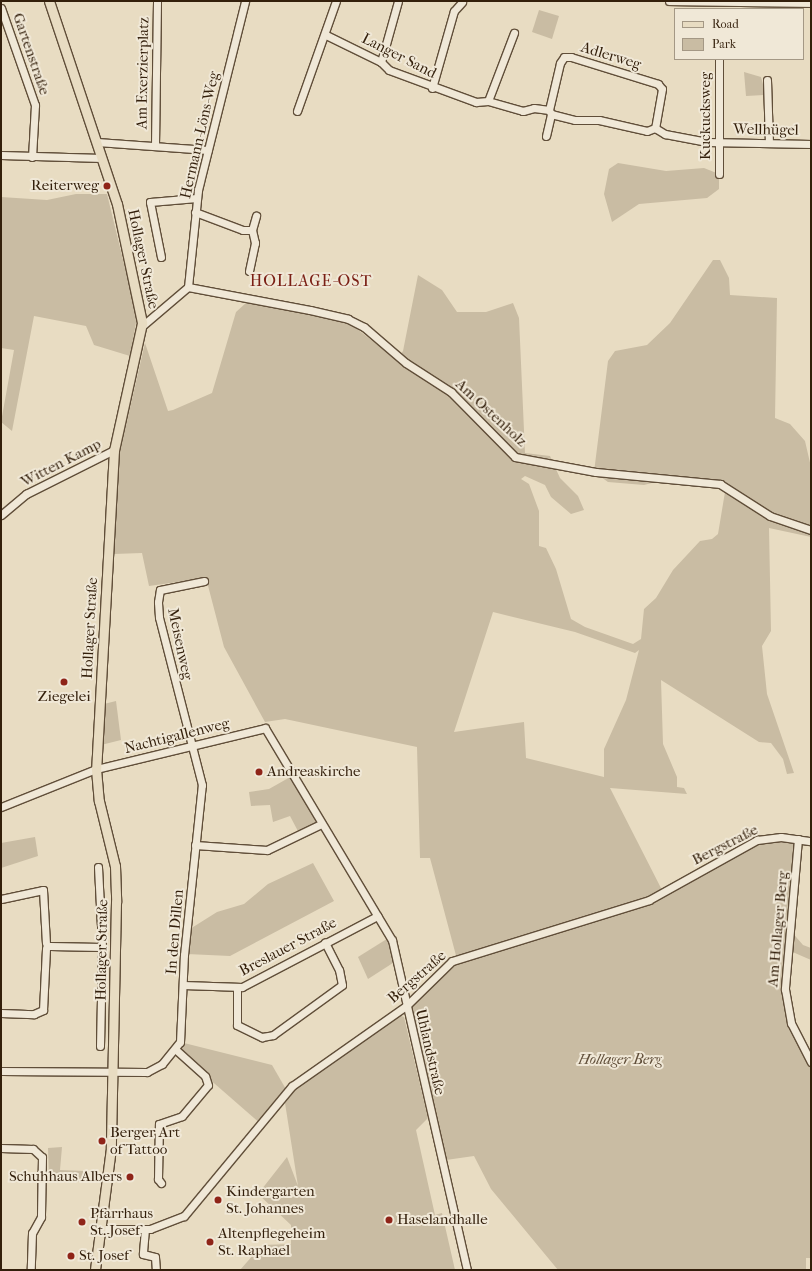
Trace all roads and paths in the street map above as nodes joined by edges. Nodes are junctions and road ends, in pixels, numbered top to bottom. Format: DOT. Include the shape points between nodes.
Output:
graph roads {
  1 [pos="49,1"];
  2 [pos="157,1"];
  3 [pos="246,1"];
  4 [pos="336,1"];
  5 [pos="398,1"];
  6 [pos="669,1"];
  7 [pos="462,2"];
  8 [pos="811,2"];
  9 [pos="720,4"];
  10 [pos="1,8"];
  11 [pos="514,33"];
  12 [pos="326,35"];
  13 [pos="719,60"];
  14 [pos="380,62"];
  15 [pos="767,80"];
  16 [pos="432,88"];
  17 [pos="488,101"];
  18 [pos="297,111"];
  19 [pos="550,112"];
  20 [pos="655,128"];
  21 [pos="546,136"];
  22 [pos="97,142"];
  23 [pos="720,142"];
  24 [pos="769,142"];
  25 [pos="811,144"];
  26 [pos="156,145"];
  27 [pos="208,150"];
  28 [pos="1,155"];
  29 [pos="32,157"];
  30 [pos="102,158"];
  31 [pos="719,174"];
  32 [pos="197,198"];
  33 [pos="196,212"];
  34 [pos="256,216"];
  35 [pos="252,230"];
  36 [pos="161,257"];
  37 [pos="249,271"];
  38 [pos="188,288"];
  39 [pos="142,326"];
  40 [pos="114,450"];
  41 [pos="1,515"];
  42 [pos="811,530"];
  43 [pos="204,580"];
  44 [pos="265,728"];
  45 [pos="190,746"];
  46 [pos="96,769"];
  47 [pos="1,806"];
  48 [pos="321,824"];
  49 [pos="798,839"];
  50 [pos="811,841"];
  51 [pos="195,845"];
  52 [pos="98,867"];
  53 [pos="1,899"];
  54 [pos="377,916"];
  55 [pos="325,942"];
  56 [pos="47,946"];
  57 [pos="116,946"];
  58 [pos="102,947"];
  59 [pos="183,985"];
  60 [pos="237,987"];
  61 [pos="406,1006"];
  62 [pos="1,1013"];
  63 [pos="100,1046"];
  64 [pos="176,1050"];
  65 [pos="811,1062"];
  66 [pos="1,1071"];
  67 [pos="113,1073"];
  68 [pos="1,1148"];
  69 [pos="161,1183"];
  70 [pos="100,1229"];
  71 [pos="145,1230"];
  72 [pos="31,1270"];
  73 [pos="95,1270"];
  74 [pos="156,1270"];
  75 [pos="467,1270"];
  1 -- 22 [label="main road, Hollager Straße"];
  2 -- 26 [label="street, Am Exerzierplatz"];
  3 -- 27 [label="street, Hermann-Löns-Weg"];
  4 -- 12 [label="street"];
  5 -- 14 [label="street"];
  6 -- 9 [label="street"];
  7 -- 16 [label="street" via="454,11"];
  8 -- 9 [label="street"];
  10 -- 29 [label="street, Gartenstraße" via="35,105"];
  11 -- 17 [label="street"];
  12 -- 14 [label="street, Langer Sand"];
  12 -- 18 [label="street" via="317,48"];
  13 -- 23 [label="street, Kuckucksweg"];
  14 -- 16 [label="street, Langer Sand" via="389,70"];
  15 -- 24 [label="street"];
  16 -- 17 [label="street, Langer Sand" via="476,102"];
  17 -- 19 [label="street, Langer Sand" via="523,111 534,108"];
  19 -- 20 [label="street, Langer Sand" via="647,131"];
  19 -- 20 [label="street, Adlerweg" via="560,63 564,57 571,57 658,84 662,89"];
  19 -- 21 [label="street"];
  20 -- 23 [label="street, Langer Sand" via="665,134"];
  22 -- 26 [label="street"];
  22 -- 30 [label="main road, Hollager Straße"];
  23 -- 24 [label="street, Wellhügel"];
  23 -- 31 [label="street, Kuckucksweg"];
  24 -- 25 [label="street, Wellhügel"];
  26 -- 27 [label="street"];
  27 -- 32 [label="street, Hermann-Löns-Weg"];
  28 -- 29 [label="street"];
  29 -- 30 [label="street"];
  30 -- 39 [label="main road, Hollager Straße" via="117,204"];
  32 -- 33 [label="street, Hermann-Löns-Weg"];
  32 -- 36 [label="street" via="150,202"];
  33 -- 35 [label="street"];
  33 -- 38 [label="street, Hermann-Löns-Weg"];
  34 -- 35 [label="street"];
  35 -- 37 [label="street" via="255,243"];
  38 -- 39 [label="street"];
  38 -- 42 [label="street, Am Ostenholz" via="310,310 348,319 364,327 406,363 451,392 515,457 596,472 720,484 770,516"];
  39 -- 40 [label="main road, Hollager Straße"];
  40 -- 41 [label="street, Witten Kamp" via="26,494"];
  40 -- 46 [label="main road, Hollager Straße"];
  43 -- 45 [label="street, Meisenweg" via="160,590 159,595 159,617"];
  44 -- 45 [label="street, Nachtigallenweg"];
  44 -- 48 [label="street, Uhlandstraße"];
  45 -- 46 [label="street, Nachtigallenweg"];
  45 -- 51 [label="street, In den Dillen" via="202,784"];
  46 -- 47 [label="street, Nachtigallenweg"];
  46 -- 57 [label="main road, Hollager Straße" via="99,801 115,866"];
  48 -- 51 [label="street" via="267,850"];
  48 -- 54 [label="street, Uhlandstraße"];
  49 -- 50 [label="street, Bergstraße"];
  49 -- 61 [label="street, Bergstraße" via="757,840 648,900 452,961"];
  49 -- 65 [label="street, Am Hollager Berg" via="785,989 791,1023"];
  51 -- 59 [label="street, In den Dillen"];
  52 -- 58 [label="street"];
  53 -- 56 [label="street" via="43,890"];
  54 -- 55 [label="street, Breslauer Straße"];
  54 -- 61 [label="street, Uhlandstraße" via="392,940"];
  55 -- 60 [label="street, Breslauer Straße"];
  55 -- 60 [label="street" via="339,970 342,985 272,1035 262,1037 237,1025"];
  56 -- 58 [label="street"];
  56 -- 62 [label="street" via="43,1010 30,1014"];
  57 -- 58 [label="street"];
  57 -- 67 [label="main road, Hollager Straße"];
  58 -- 63 [label="street"];
  59 -- 60 [label="street, Breslauer Straße"];
  59 -- 64 [label="street, In den Dillen" via="182,1034"];
  61 -- 71 [label="street, Bergstraße" via="292,1086 184,1216 169,1224"];
  61 -- 75 [label="street, Uhlandstraße"];
  64 -- 67 [label="street, In den Dillen" via="162,1064 147,1072"];
  64 -- 69 [label="street" via="204,1076 208,1085 182,1116 159,1124 158,1179"];
  66 -- 67 [label="street, In den Dillen"];
  67 -- 70 [label="main road, Hollager Straße" via="111,1148"];
  68 -- 72 [label="street" via="33,1149 41,1154 41,1218 32,1233"];
  70 -- 71 [label="street, Bergstraße"];
  70 -- 73 [label="main road, Hollager Straße"];
  71 -- 74 [label="street" via="143,1254 155,1257"];
}
